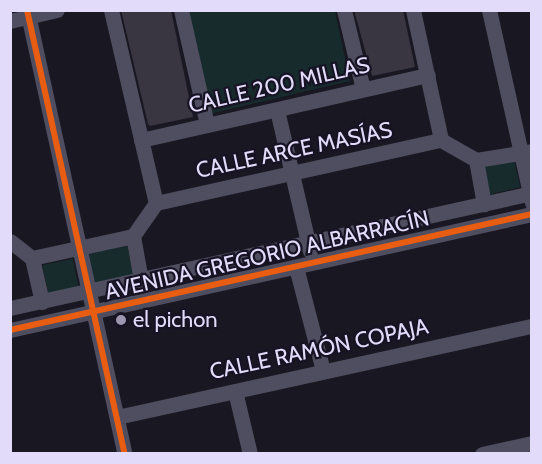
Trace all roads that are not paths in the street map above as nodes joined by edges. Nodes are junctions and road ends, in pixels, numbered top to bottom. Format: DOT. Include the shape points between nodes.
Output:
graph roads {
  1 [pos="57,10"];
  2 [pos="111,10"];
  3 [pos="181,10"];
  4 [pos="345,10"];
  5 [pos="413,10"];
  6 [pos="489,10"];
  7 [pos="28,14"];
  8 [pos="10,21"];
  9 [pos="428,75"];
  10 [pos="363,89"];
  11 [pos="277,110"];
  12 [pos="207,124"];
  13 [pos="141,140"];
  14 [pos="441,140"];
  15 [pos="526,152"];
  16 [pos="476,160"];
  17 [pos="292,175"];
  18 [pos="531,197"];
  19 [pos="156,203"];
  20 [pos="484,204"];
  21 [pos="531,214"];
  22 [pos="133,236"];
  23 [pos="308,243"];
  24 [pos="13,245"];
  25 [pos="79,249"];
  26 [pos="32,258"];
  27 [pos="313,263"];
  28 [pos="296,267"];
  29 [pos="141,280"];
  30 [pos="88,292"];
  31 [pos="42,302"];
  32 [pos="10,308"];
  33 [pos="93,312"];
  34 [pos="531,326"];
  35 [pos="10,330"];
  36 [pos="323,371"];
  37 [pos="235,391"];
  38 [pos="117,417"];
  39 [pos="531,443"];
  40 [pos="125,453"];
  41 [pos="250,453"];
  42 [pos="482,453"];
  1 -- 7 [label="street"];
  2 -- 13 [label="street"];
  3 -- 12 [label="street"];
  4 -- 10 [label="street"];
  5 -- 9 [label="street"];
  6 -- 15 [label="street"];
  7 -- 8 [label="street"];
  7 -- 25 [label="street"];
  9 -- 10 [label="street, CALLE 200 MILLAS"];
  9 -- 14 [label="street"];
  10 -- 11 [label="street, CALLE 200 MILLAS"];
  11 -- 12 [label="street, CALLE 200 MILLAS"];
  11 -- 17 [label="street"];
  12 -- 13 [label="street, CALLE 200 MILLAS"];
  13 -- 19 [label="street"];
  14 -- 16 [label="street"];
  14 -- 17 [label="street, CALLE ARCE MASÍAS"];
  15 -- 16 [label="street"];
  15 -- 18 [label="street"];
  16 -- 20 [label="street"];
  17 -- 19 [label="street, CALLE ARCE MASÍAS"];
  17 -- 23 [label="street"];
  18 -- 20 [label="street, AVENIDA GREGORIO ALBARRACÍN"];
  19 -- 22 [label="street"];
  20 -- 23 [label="street, AVENIDA GREGORIO ALBARRACÍN"];
  21 -- 27 [label="street, AVENIDA GREGORIO ALBARRACÍN"];
  22 -- 25 [label="street"];
  22 -- 29 [label="street"];
  23 -- 27 [label="street"];
  23 -- 29 [label="street, AVENIDA GREGORIO ALBARRACÍN"];
  24 -- 26 [label="street"];
  25 -- 26 [label="street"];
  25 -- 30 [label="street"];
  26 -- 31 [label="street"];
  27 -- 28 [label="street, AVENIDA GREGORIO ALBARRACÍN"];
  28 -- 33 [label="street, AVENIDA GREGORIO ALBARRACÍN"];
  28 -- 36 [label="street"];
  29 -- 30 [label="street, AVENIDA GREGORIO ALBARRACÍN"];
  30 -- 31 [label="street, AVENIDA GREGORIO ALBARRACÍN"];
  30 -- 33 [label="street"];
  31 -- 32 [label="street, AVENIDA GREGORIO ALBARRACÍN"];
  33 -- 35 [label="street, AVENIDA GREGORIO ALBARRACÍN"];
  33 -- 38 [label="street"];
  34 -- 36 [label="street, CALLE RAMÓN COPAJA"];
  36 -- 37 [label="street, CALLE RAMÓN COPAJA"];
  37 -- 38 [label="street, CALLE RAMÓN COPAJA"];
  37 -- 41 [label="street"];
  38 -- 40 [label="street"];
  39 -- 42 [label="street"];
}
